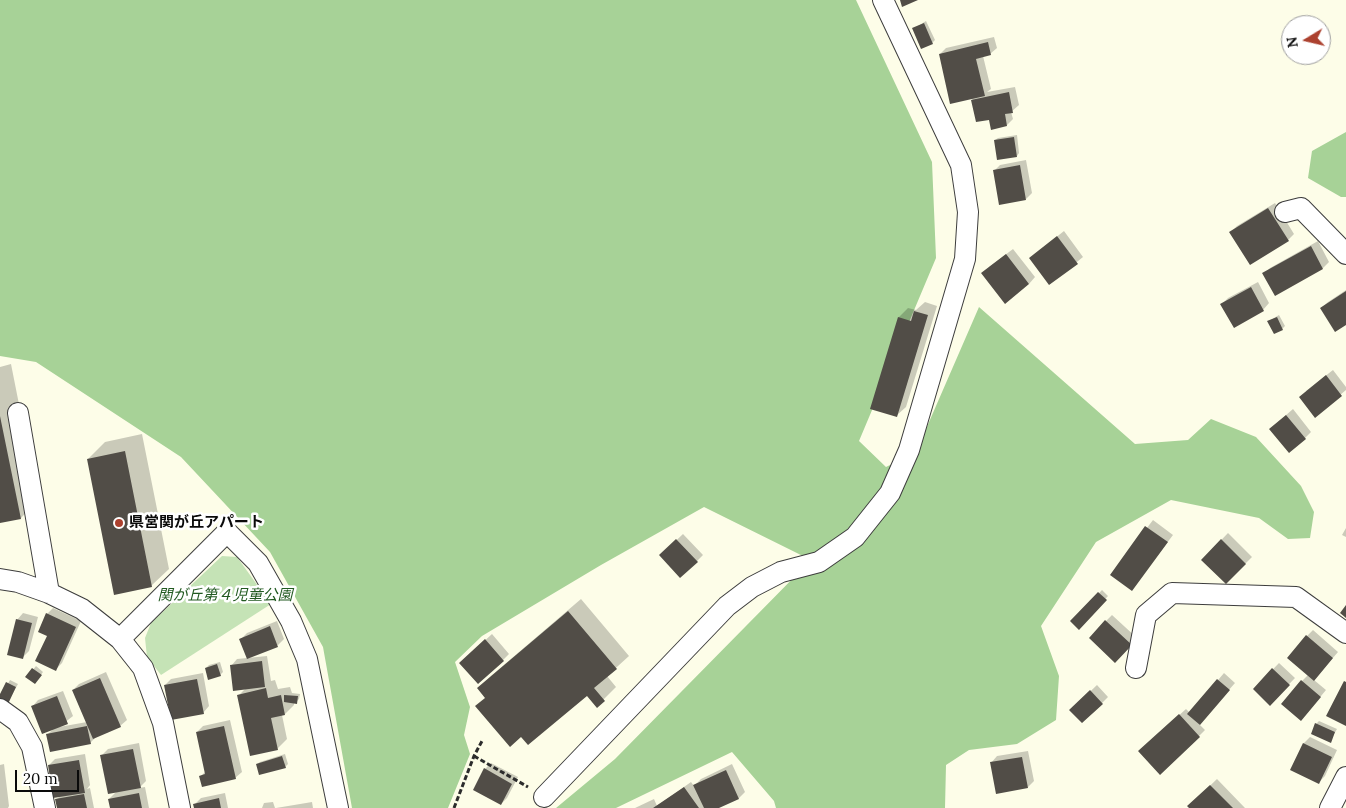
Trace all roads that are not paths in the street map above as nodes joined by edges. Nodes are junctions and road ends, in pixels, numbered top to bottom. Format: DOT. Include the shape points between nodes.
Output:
graph roads {
  1 [pos="883,0"];
  2 [pos="1285,212"];
  3 [pos="1346,254"];
  4 [pos="18,413"];
  5 [pos="0,579"];
  6 [pos="49,593"];
  7 [pos="1346,633"];
  8 [pos="120,639"];
  9 [pos="1136,668"];
  10 [pos="0,709"];
  11 [pos="1346,777"];
  12 [pos="544,797"];
  13 [pos="45,808"];
  14 [pos="180,808"];
  15 [pos="338,808"];
  16 [pos="1330,808"];
  1 -- 12 [label="street" via="961,165 968,212 965,259 909,450 890,493 856,536 819,562 781,572 752,587 727,606"];
  2 -- 3 [label="street" via="1301,208"];
  4 -- 6 [label="street"];
  5 -- 6 [label="street"];
  6 -- 8 [label="street" via="82,609"];
  7 -- 9 [label="street" via="1296,597 1172,593 1146,615"];
  8 -- 14 [label="street" via="143,668 163,723"];
  8 -- 15 [label="street" via="227,532 258,563 291,621 307,659"];
  10 -- 13 [label="street" via="18,722 32,747"];
  11 -- 16 [label="street"];
}
